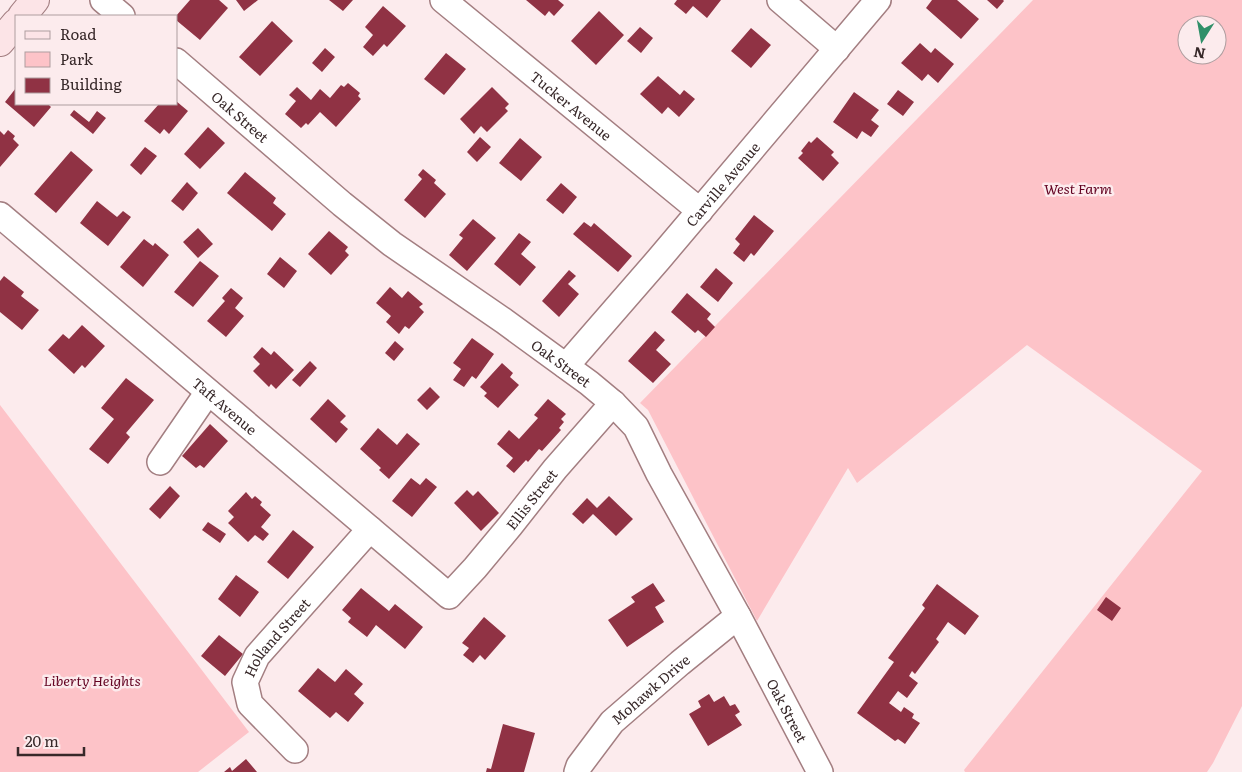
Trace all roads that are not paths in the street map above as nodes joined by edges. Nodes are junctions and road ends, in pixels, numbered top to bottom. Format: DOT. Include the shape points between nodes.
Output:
graph roads {
  1 [pos="35,0"];
  2 [pos="103,0"];
  3 [pos="443,0"];
  4 [pos="780,0"];
  5 [pos="878,0"];
  6 [pos="23,15"];
  7 [pos="121,15"];
  8 [pos="15,24"];
  9 [pos="0,42"];
  10 [pos="837,49"];
  11 [pos="178,63"];
  12 [pos="700,211"];
  13 [pos="0,215"];
  14 [pos="566,366"];
  15 [pos="208,392"];
  16 [pos="613,403"];
  17 [pos="160,462"];
  18 [pos="370,529"];
  19 [pos="449,596"];
  20 [pos="738,616"];
  21 [pos="295,750"];
  22 [pos="577,772"];
  23 [pos="820,772"];
  1 -- 6 [label="street"];
  2 -- 7 [label="street"];
  3 -- 12 [label="street, Tucker Avenue"];
  4 -- 10 [label="street"];
  5 -- 10 [label="street, Carville Avenue"];
  8 -- 9 [label="street"];
  10 -- 12 [label="street, Carville Avenue"];
  11 -- 14 [label="street, Oak Street" via="392,244"];
  12 -- 14 [label="street, Carville Avenue"];
  13 -- 15 [label="street, Taft Avenue"];
  14 -- 16 [label="street, Oak Street"];
  15 -- 17 [label="street"];
  15 -- 18 [label="street, Taft Avenue"];
  16 -- 19 [label="street, Ellis Street"];
  16 -- 20 [label="street, Oak Street" via="636,427"];
  18 -- 19 [label="street, Taft Avenue"];
  18 -- 21 [label="street, Holland Street" via="257,656 245,682 250,704"];
  20 -- 22 [label="street, Mohawk Drive" via="612,722"];
  20 -- 23 [label="street, Oak Street"];
}
